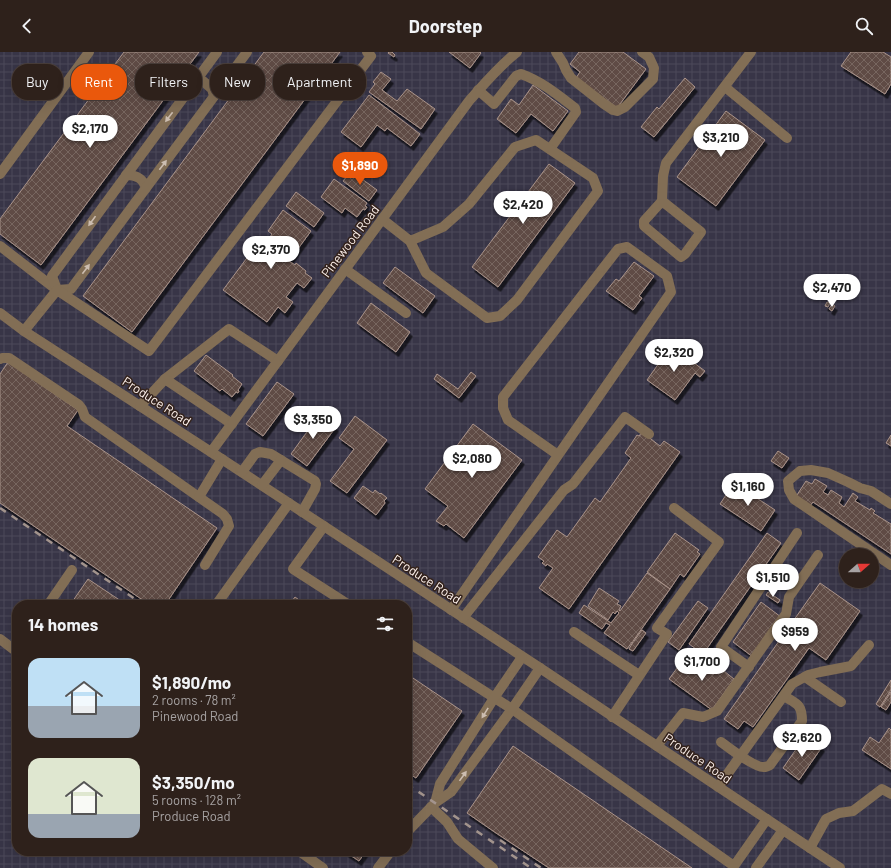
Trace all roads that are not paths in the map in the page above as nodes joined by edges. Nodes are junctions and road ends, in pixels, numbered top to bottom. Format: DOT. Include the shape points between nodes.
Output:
graph roads {
  1 [pos="90,52"];
  2 [pos="217,52"];
  3 [pos="247,52"];
  4 [pos="366,52"];
  5 [pos="517,52"];
  6 [pos="556,52"];
  7 [pos="642,52"];
  8 [pos="751,52"];
  9 [pos="238,64"];
  10 [pos="202,73"];
  11 [pos="202,81"];
  12 [pos="210,87"];
  13 [pos="724,87"];
  14 [pos="478,90"];
  15 [pos="182,100"];
  16 [pos="211,100"];
  17 [pos="787,138"];
  18 [pos="550,149"];
  19 [pos="0,174"];
  20 [pos="126,174"];
  21 [pos="146,188"];
  22 [pos="662,201"];
  23 [pos="382,219"];
  24 [pos="410,241"];
  25 [pos="0,246"];
  26 [pos="345,269"];
  27 [pos="57,290"];
  28 [pos="0,313"];
  29 [pos="406,313"];
  30 [pos="24,331"];
  31 [pos="0,358"];
  32 [pos="278,361"];
  33 [pos="165,379"];
  34 [pos="140,406"];
  35 [pos="232,424"];
  36 [pos="649,434"];
  37 [pos="212,452"];
  38 [pos="558,455"];
  39 [pos="222,459"];
  40 [pos="281,460"];
  41 [pos="242,472"];
  42 [pos="262,485"];
  43 [pos="199,497"];
  44 [pos="289,503"];
  45 [pos="891,504"];
  46 [pos="674,508"];
  47 [pos="302,512"];
  48 [pos="324,526"];
  49 [pos="797,533"];
  50 [pos="818,555"];
  51 [pos="205,564"];
  52 [pos="891,565"];
  53 [pos="72,570"];
  54 [pos="51,600"];
  55 [pos="220,600"];
  56 [pos="341,600"];
  57 [pos="451,610"];
  58 [pos="463,618"];
  59 [pos="574,632"];
  60 [pos="0,639"];
  61 [pos="412,645"];
  62 [pos="869,645"];
  63 [pos="12,647"];
  64 [pos="522,657"];
  65 [pos="749,667"];
  66 [pos="540,668"];
  67 [pos="640,675"];
  68 [pos="805,677"];
  69 [pos="784,696"];
  70 [pos="494,698"];
  71 [pos="841,702"];
  72 [pos="512,710"];
  73 [pos="612,717"];
  74 [pos="721,742"];
  75 [pos="657,746"];
  76 [pos="460,753"];
  77 [pos="740,756"];
  78 [pos="473,763"];
  79 [pos="718,787"];
  80 [pos="891,794"];
  81 [pos="433,805"];
  82 [pos="767,819"];
  83 [pos="412,827"];
  84 [pos="783,830"];
  85 [pos="810,848"];
  86 [pos="306,856"];
  87 [pos="387,856"];
  88 [pos="323,868"];
  89 [pos="378,868"];
  90 [pos="492,868"];
  91 [pos="756,868"];
  92 [pos="840,868"];
  1 -- 19 [label="street"];
  2 -- 10 [label="street"];
  3 -- 9 [label="street"];
  4 -- 27 [label="street" via="371,56 150,351"];
  5 -- 14 [label="street, Pinewood Road"];
  6 -- 7 [label="street" via="571,78 616,111 625,107 652,79 654,68 649,57"];
  8 -- 13 [label="street"];
  11 -- 12 [label="street"];
  13 -- 17 [label="street"];
  13 -- 22 [label="street" via="666,163"];
  14 -- 18 [label="street" via="494,104 516,76 521,74 554,92 575,108 576,112"];
  14 -- 23 [label="street, Pinewood Road"];
  15 -- 20 [label="street, one-way"];
  21 -- 16 [label="street, one-way"];
  18 -- 24 [label="street" via="536,140 515,147 469,204 443,227"];
  18 -- 24 [label="street" via="593,178 598,191 517,300 500,316 487,318 426,273"];
  20 -- 21 [label="street" via="135,175 144,182"];
  20 -- 27 [label="street, one-way" via="52,276"];
  27 -- 21 [label="street, one-way" via="71,290"];
  22 -- 22 [label="street" via="701,232 683,256 680,257 644,226 644,221"];
  23 -- 24 [label="street"];
  23 -- 26 [label="street, Pinewood Road"];
  25 -- 27 [label="street"];
  26 -- 29 [label="street"];
  26 -- 32 [label="street, Pinewood Road"];
  27 -- 30 [label="street"];
  28 -- 30 [label="street, Produce Road"];
  30 -- 34 [label="street, Produce Road"];
  31 -- 43 [label="street" via="9,358 79,405 85,417"];
  32 -- 33 [label="street" via="230,329"];
  32 -- 35 [label="street, Pinewood Road"];
  33 -- 34 [label="street"];
  33 -- 35 [label="street"];
  34 -- 37 [label="street, Produce Road"];
  35 -- 37 [label="street, Pinewood Road"];
  36 -- 58 [label="street" via="625,417"];
  37 -- 39 [label="street, Produce Road"];
  38 -- 38 [label="street" via="671,292 667,276 626,247 618,249 503,397 503,408 508,420"];
  38 -- 57 [label="street"];
  39 -- 41 [label="street, Produce Road"];
  39 -- 43 [label="street"];
  40 -- 41 [label="street" via="271,454 260,452 255,454"];
  40 -- 42 [label="street"];
  40 -- 47 [label="street" via="315,481 316,489"];
  41 -- 42 [label="street, Produce Road"];
  42 -- 44 [label="street, Produce Road"];
  43 -- 51 [label="street" via="223,514 229,526"];
  44 -- 47 [label="street, Produce Road"];
  44 -- 55 [label="street"];
  45 -- 52 [label="street" via="871,491 817,471 800,471 788,481 794,499"];
  46 -- 67 [label="street" via="720,542 657,628 667,634"];
  47 -- 48 [label="street, Produce Road"];
  48 -- 56 [label="street" via="293,569"];
  48 -- 57 [label="street, Produce Road"];
  49 -- 65 [label="street" via="721,647"];
  50 -- 65 [label="street" via="789,597 786,614"];
  53 -- 54 [label="street"];
  57 -- 58 [label="street, Produce Road"];
  58 -- 64 [label="street, Produce Road"];
  59 -- 67 [label="street"];
  60 -- 63 [label="street"];
  61 -- 70 [label="street"];
  62 -- 68 [label="street" via="851,666"];
  64 -- 66 [label="street, Produce Road"];
  64 -- 70 [label="street"];
  65 -- 75 [label="street" via="717,711 703,717 683,713"];
  66 -- 72 [label="street"];
  66 -- 73 [label="street, Produce Road"];
  67 -- 73 [label="street"];
  68 -- 69 [label="street" via="792,684"];
  68 -- 71 [label="street"];
  69 -- 77 [label="street"];
  69 -- 77 [label="street" via="800,706 802,721 770,765 759,767"];
  70 -- 72 [label="street"];
  70 -- 76 [label="street, one-way"];
  72 -- 78 [label="street"];
  72 -- 82 [label="street" via="734,866"];
  73 -- 75 [label="street, Produce Road"];
  74 -- 77 [label="street"];
  75 -- 79 [label="street, Produce Road"];
  76 -- 78 [label="street"];
  76 -- 81 [label="street" via="440,784"];
  77 -- 79 [label="street"];
  81 -- 78 [label="street, one-way" via="451,792"];
  79 -- 82 [label="street, Produce Road"];
  80 -- 85 [label="street" via="882,789 853,811 839,813 826,819"];
  81 -- 83 [label="street"];
  81 -- 90 [label="street" via="458,839"];
  82 -- 84 [label="street, Produce Road"];
  84 -- 85 [label="street, Produce Road"];
  84 -- 91 [label="street"];
  85 -- 92 [label="street, Produce Road"];
  86 -- 88 [label="street"];
  87 -- 89 [label="street"];
}
